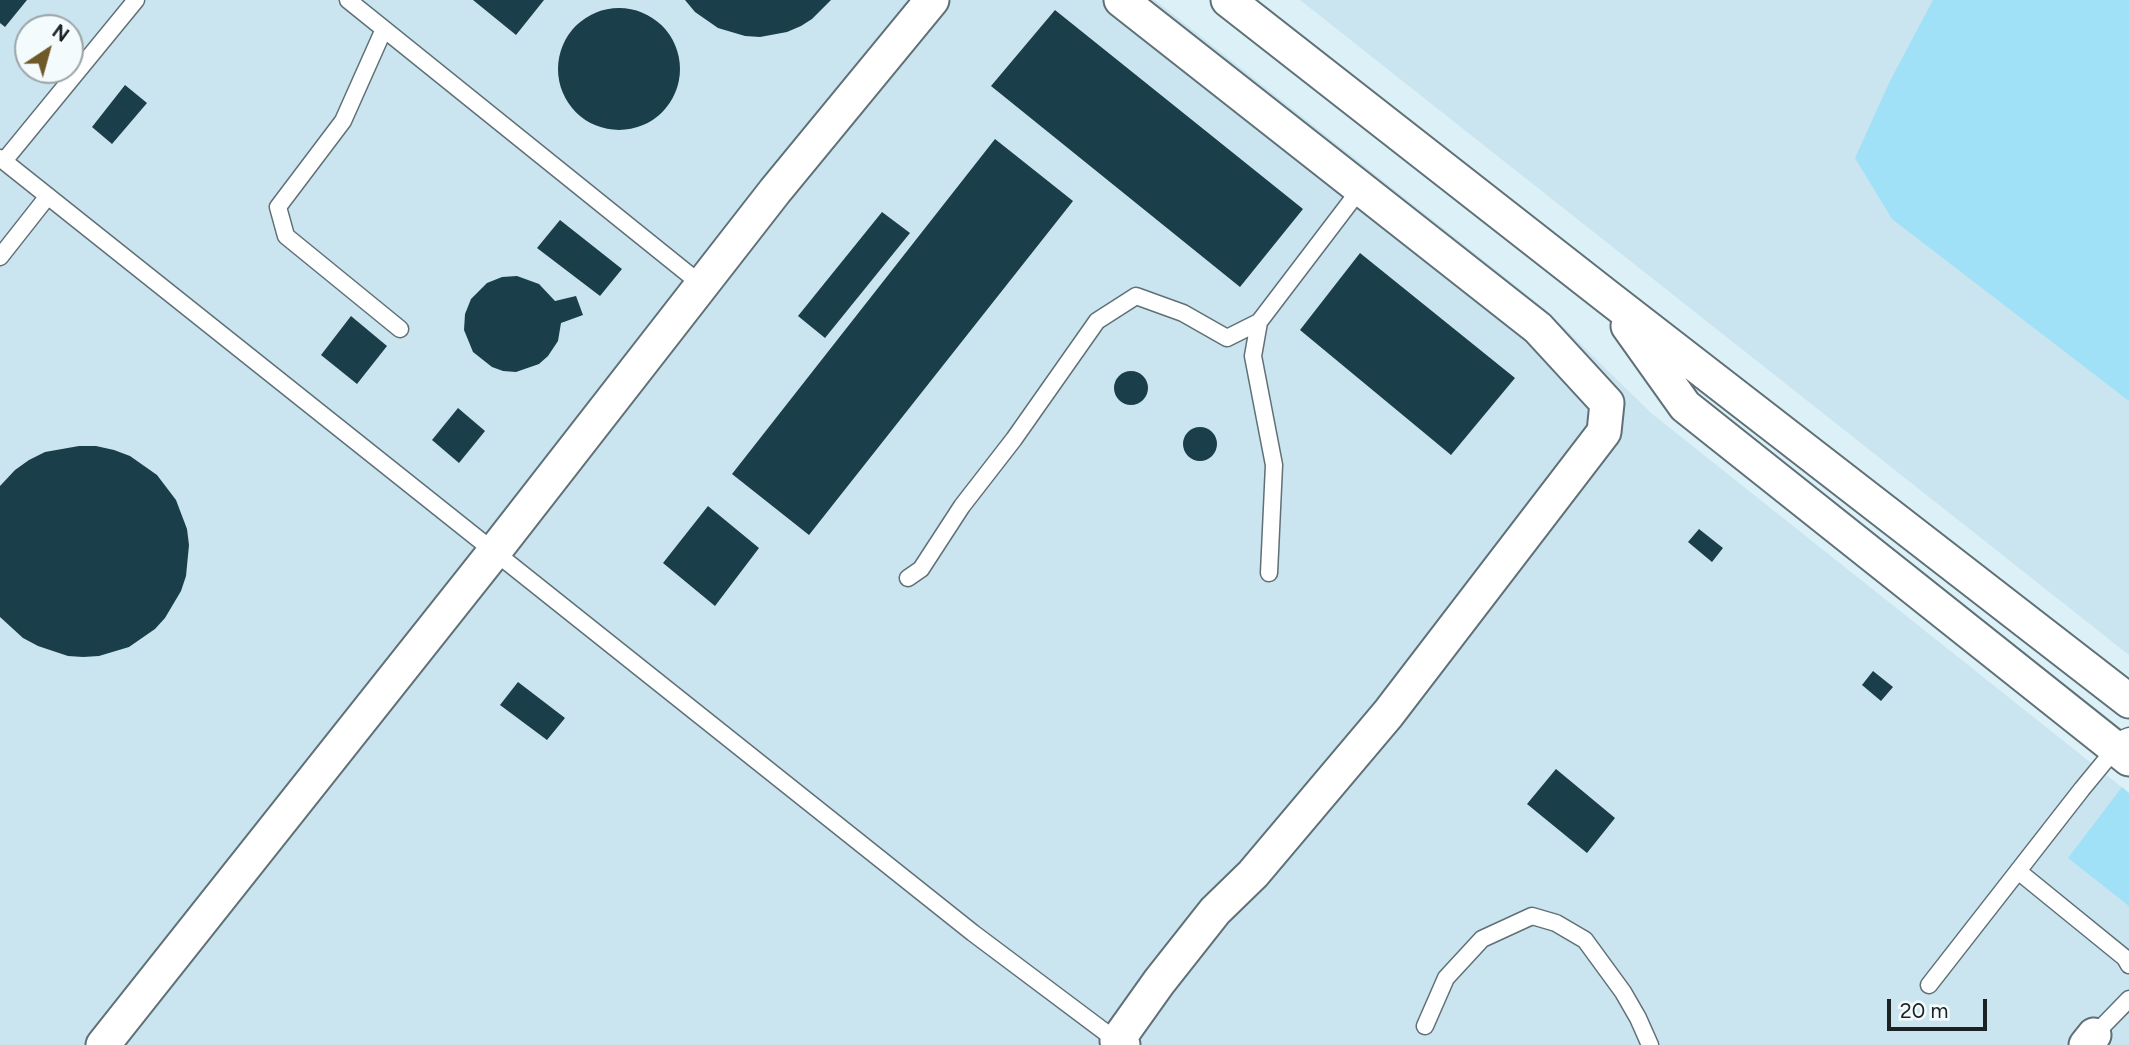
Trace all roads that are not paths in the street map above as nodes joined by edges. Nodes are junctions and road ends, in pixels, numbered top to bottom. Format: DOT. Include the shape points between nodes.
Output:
graph roads {
  1 [pos="136,0"];
  2 [pos="348,0"];
  3 [pos="932,0"];
  4 [pos="1121,0"];
  5 [pos="1228,0"];
  6 [pos="384,29"];
  7 [pos="2,159"];
  8 [pos="1361,188"];
  9 [pos="48,196"];
  10 [pos="0,257"];
  11 [pos="702,285"];
  12 [pos="1609,298"];
  13 [pos="1258,322"];
  14 [pos="400,329"];
  15 [pos="494,552"];
  16 [pos="1269,573"];
  17 [pos="908,578"];
  18 [pos="2129,701"];
  19 [pos="2125,748"];
  20 [pos="2018,871"];
  21 [pos="2129,965"];
  22 [pos="1928,985"];
  23 [pos="2129,999"];
  24 [pos="2129,1014"];
  25 [pos="1424,1026"];
  26 [pos="2094,1035"];
  27 [pos="1646,1042"];
  28 [pos="1118,1043"];
  29 [pos="103,1045"];
  1 -- 7 [label="lane"];
  2 -- 6 [label="lane"];
  3 -- 11 [label="street"];
  4 -- 8 [label="street"];
  5 -- 12 [label="street"];
  6 -- 11 [label="lane"];
  6 -- 14 [label="lane" via="343,121 278,207 286,236"];
  7 -- 9 [label="lane"];
  8 -- 13 [label="lane"];
  8 -- 28 [label="street" via="1538,328 1607,403 1604,432 1388,714 1253,874 1215,911"];
  9 -- 10 [label="lane"];
  9 -- 15 [label="lane"];
  11 -- 15 [label="street"];
  12 -- 18 [label="street"];
  12 -- 19 [label="street" via="1685,406"];
  13 -- 16 [label="lane" via="1254,356 1274,466"];
  13 -- 17 [label="lane" via="1227,338 1183,313 1136,296 1097,321 921,569"];
  15 -- 28 [label="lane"];
  15 -- 29 [label="street"];
  19 -- 20 [label="lane"];
  20 -- 21 [label="lane"];
  20 -- 22 [label="lane"];
  23 -- 26 [label="lane"];
  24 -- 26 [label="lane"];
  25 -- 27 [label="lane" via="1446,978 1482,939 1532,916 1556,923 1585,940 1623,992"];
}
